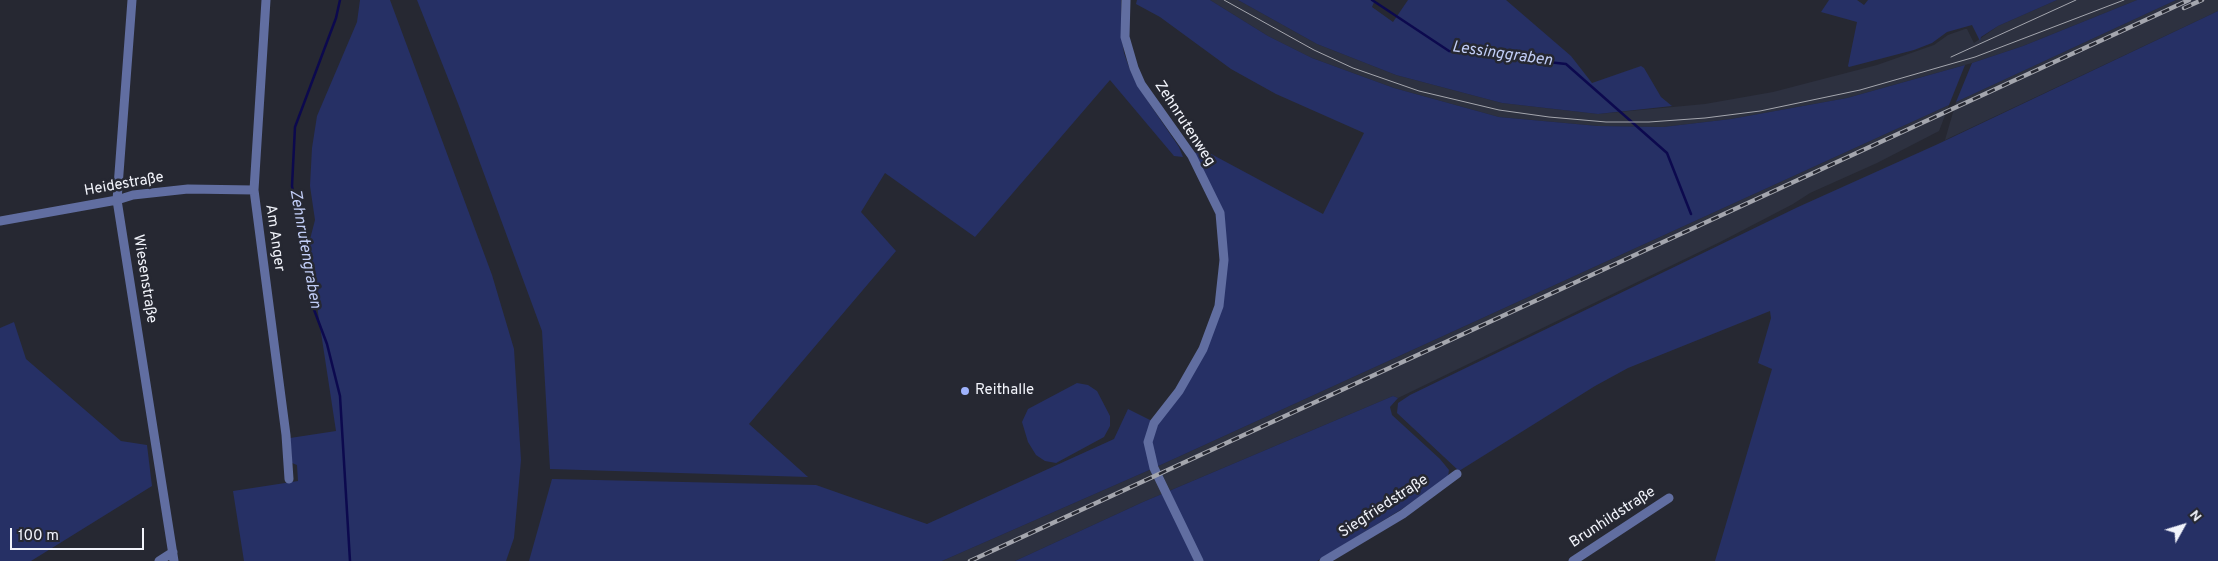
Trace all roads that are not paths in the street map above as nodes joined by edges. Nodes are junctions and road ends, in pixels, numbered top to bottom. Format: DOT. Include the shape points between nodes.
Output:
graph roads {
  1 [pos="132,0"];
  2 [pos="266,0"];
  3 [pos="1126,0"];
  4 [pos="254,190"];
  5 [pos="117,200"];
  6 [pos="0,220"];
  7 [pos="1457,474"];
  8 [pos="290,479"];
  9 [pos="1669,498"];
  10 [pos="174,557"];
  11 [pos="159,561"];
  12 [pos="1199,561"];
  13 [pos="1324,561"];
  14 [pos="1573,561"];
  1 -- 5 [label="street, Wiesenstraße"];
  2 -- 4 [label="street, Am Anger"];
  3 -- 12 [label="street, Zehnrutenweg" via="1125,37 1134,68 1192,156 1220,213 1224,260 1219,306 1204,349 1179,391 1154,423 1148,442 1154,468"];
  4 -- 5 [label="street, Heidestraße" via="188,189"];
  4 -- 8 [label="street, Am Anger"];
  5 -- 6 [label="street, Heidestraße"];
  5 -- 10 [label="street, Wiesenstraße"];
  7 -- 13 [label="street, Siegfriedstraße" via="1403,514"];
  9 -- 14 [label="street, Brunhildstraße"];
  10 -- 11 [label="street"];
}
